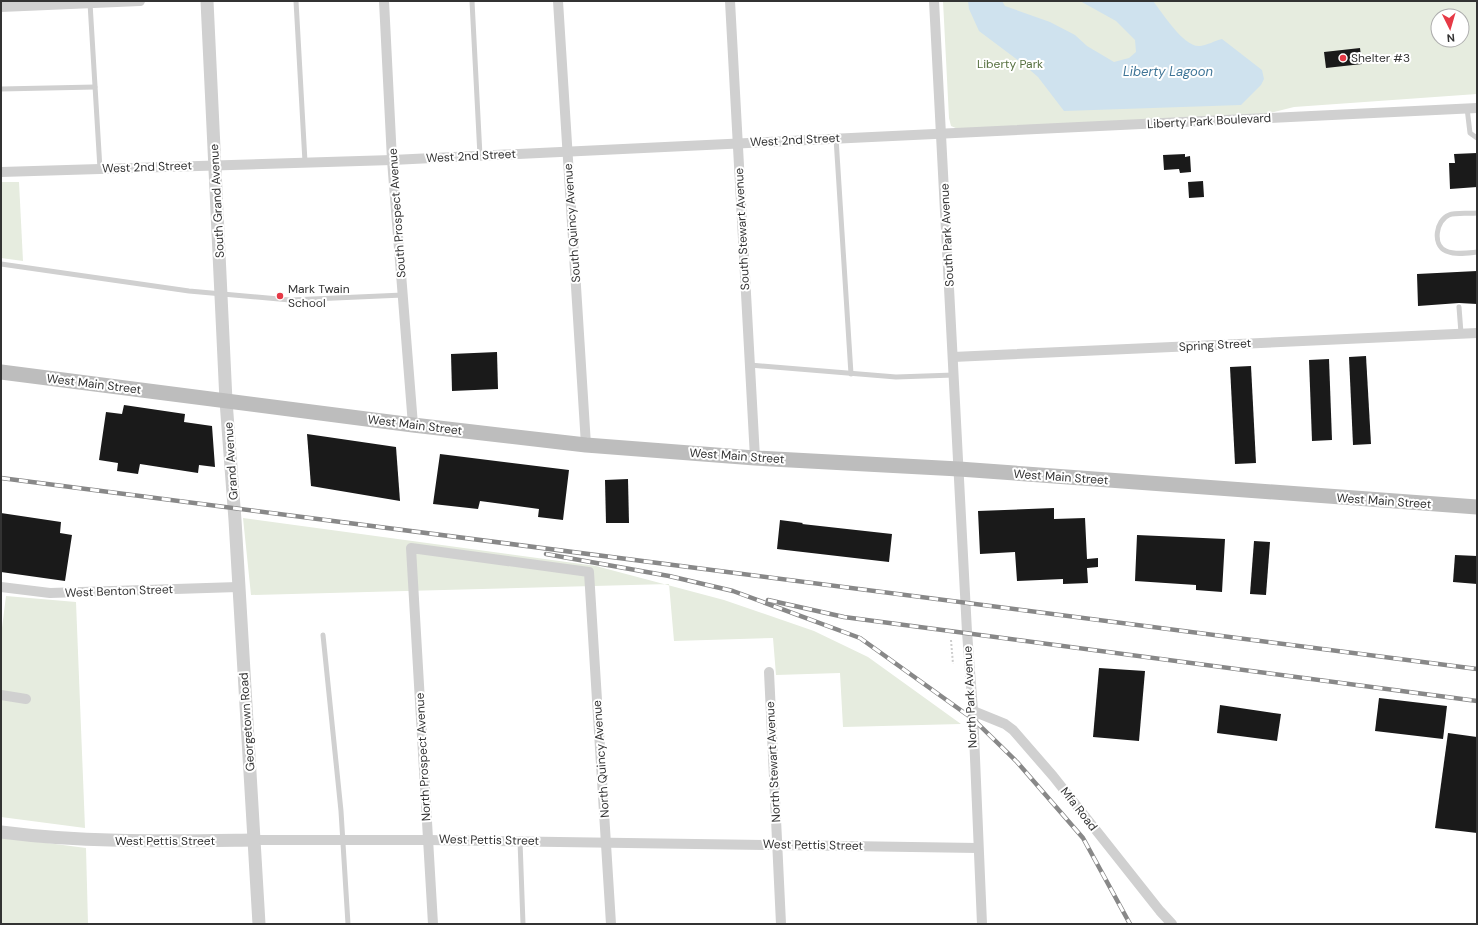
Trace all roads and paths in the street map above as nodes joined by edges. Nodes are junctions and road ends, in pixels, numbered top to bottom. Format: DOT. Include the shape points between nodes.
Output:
graph roads {
  1 [pos="140,1"];
  2 [pos="207,1"];
  3 [pos="296,1"];
  4 [pos="384,1"];
  5 [pos="472,1"];
  6 [pos="558,1"];
  7 [pos="730,1"];
  8 [pos="934,1"];
  9 [pos="90,3"];
  10 [pos="1,7"];
  11 [pos="95,87"];
  12 [pos="1,89"];
  13 [pos="1472,108"];
  14 [pos="941,133"];
  15 [pos="836,138"];
  16 [pos="1477,138"];
  17 [pos="737,143"];
  18 [pos="567,152"];
  19 [pos="480,156"];
  20 [pos="392,160"];
  21 [pos="305,162"];
  22 [pos="215,164"];
  23 [pos="100,169"];
  24 [pos="1,172"];
  25 [pos="1477,213"];
  26 [pos="1477,252"];
  27 [pos="1,264"];
  28 [pos="221,294"];
  29 [pos="403,295"];
  30 [pos="1459,307"];
  31 [pos="1461,333"];
  32 [pos="1477,333"];
  33 [pos="953,357"];
  34 [pos="750,365"];
  35 [pos="1,372"];
  36 [pos="851,374"];
  37 [pos="954,375"];
  38 [pos="226,401"];
  39 [pos="413,425"];
  40 [pos="586,445"];
  41 [pos="755,458"];
  42 [pos="959,469"];
  43 [pos="1477,507"];
  44 [pos="235,520"];
  45 [pos="486,558"];
  46 [pos="1,587"];
  47 [pos="238,587"];
  48 [pos="323,635"];
  49 [pos="951,640"];
  50 [pos="954,664"];
  51 [pos="769,672"];
  52 [pos="1,695"];
  53 [pos="26,699"];
  54 [pos="973,711"];
  55 [pos="1,832"];
  56 [pos="343,839"];
  57 [pos="254,840"];
  58 [pos="428,840"];
  59 [pos="520,841"];
  60 [pos="606,842"];
  61 [pos="778,844"];
  62 [pos="978,848"];
  63 [pos="260,924"];
  64 [pos="348,924"];
  65 [pos="433,924"];
  66 [pos="523,924"];
  67 [pos="611,924"];
  68 [pos="781,924"];
  69 [pos="982,924"];
  70 [pos="1172,924"];
  1 -- 9 [label="street"];
  2 -- 22 [label="street, South Grand Avenue"];
  3 -- 21 [label="lane"];
  4 -- 20 [label="street, South Prospect Avenue"];
  5 -- 19 [label="lane"];
  6 -- 18 [label="street, South Quincy Avenue"];
  7 -- 17 [label="street, South Stewart Avenue"];
  8 -- 14 [label="street, South Park Avenue"];
  9 -- 10 [label="street"];
  9 -- 11 [label="lane"];
  11 -- 12 [label="lane"];
  11 -- 23 [label="lane"];
  13 -- 14 [label="street, Liberty Park Boulevard"];
  13 -- 16 [label="lane" via="1470,133"];
  14 -- 15 [label="street, West 2nd Street"];
  14 -- 33 [label="street, South Park Avenue"];
  15 -- 17 [label="street, West 2nd Street"];
  15 -- 36 [label="lane"];
  17 -- 18 [label="street, West 2nd Street"];
  17 -- 34 [label="street, South Stewart Avenue"];
  18 -- 19 [label="street, West 2nd Street"];
  18 -- 40 [label="street, South Quincy Avenue"];
  19 -- 20 [label="street, West 2nd Street"];
  20 -- 21 [label="street, West 2nd Street"];
  20 -- 29 [label="street, South Prospect Avenue"];
  21 -- 22 [label="street, West 2nd Street"];
  22 -- 23 [label="street, West 2nd Street"];
  22 -- 28 [label="street, South Grand Avenue"];
  23 -- 24 [label="street, West 2nd Street"];
  25 -- 26 [label="lane" via="1450,214 1439,225 1437,234 1440,246 1445,251"];
  27 -- 28 [label="lane"];
  28 -- 29 [label="lane" via="290,300"];
  28 -- 38 [label="street, South Grand Avenue"];
  29 -- 39 [label="street, South Prospect Avenue"];
  30 -- 31 [label="lane"];
  31 -- 32 [label="street, Spring Street"];
  31 -- 33 [label="street, Spring Street"];
  33 -- 37 [label="street, South Park Avenue"];
  34 -- 36 [label="lane"];
  34 -- 41 [label="street, South Stewart Avenue"];
  35 -- 38 [label="main road, West Main Street"];
  36 -- 37 [label="lane" via="896,377"];
  37 -- 42 [label="street, South Park Avenue"];
  38 -- 39 [label="main road, West Main Street"];
  38 -- 44 [label="street, Grand Avenue"];
  39 -- 40 [label="main road, West Main Street"];
  40 -- 41 [label="main road, West Main Street"];
  41 -- 42 [label="main road, West Main Street"];
  42 -- 43 [label="main road, West Main Street"];
  42 -- 54 [label="street, North Park Avenue"];
  44 -- 47 [label="street, Georgetown Road"];
  45 -- 58 [label="street, North Prospect Avenue" via="411,548"];
  45 -- 60 [label="street, North Quincy Avenue" via="589,572"];
  46 -- 47 [label="street, West Benton Street" via="50,593"];
  47 -- 57 [label="street, Georgetown Road"];
  48 -- 56 [label="lane"];
  49 -- 50 [label="path"];
  51 -- 61 [label="street, North Stewart Avenue"];
  52 -- 53 [label="street"];
  54 -- 62 [label="street, North Park Avenue"];
  54 -- 70 [label="street, Mfa Road" via="1013,730"];
  55 -- 57 [label="street, West Pettis Street" via="119,842"];
  56 -- 57 [label="street, West Pettis Street"];
  56 -- 58 [label="street, West Pettis Street"];
  56 -- 64 [label="lane"];
  57 -- 63 [label="street, Georgetown Road"];
  58 -- 59 [label="street, West Pettis Street"];
  58 -- 65 [label="street, North Prospect Avenue"];
  59 -- 60 [label="street, West Pettis Street"];
  59 -- 66 [label="lane"];
  60 -- 61 [label="street, West Pettis Street"];
  60 -- 67 [label="street, North Quincy Avenue"];
  61 -- 62 [label="street, West Pettis Street"];
  61 -- 68 [label="street, North Stewart Avenue"];
  62 -- 69 [label="street, North Park Avenue"];
}
